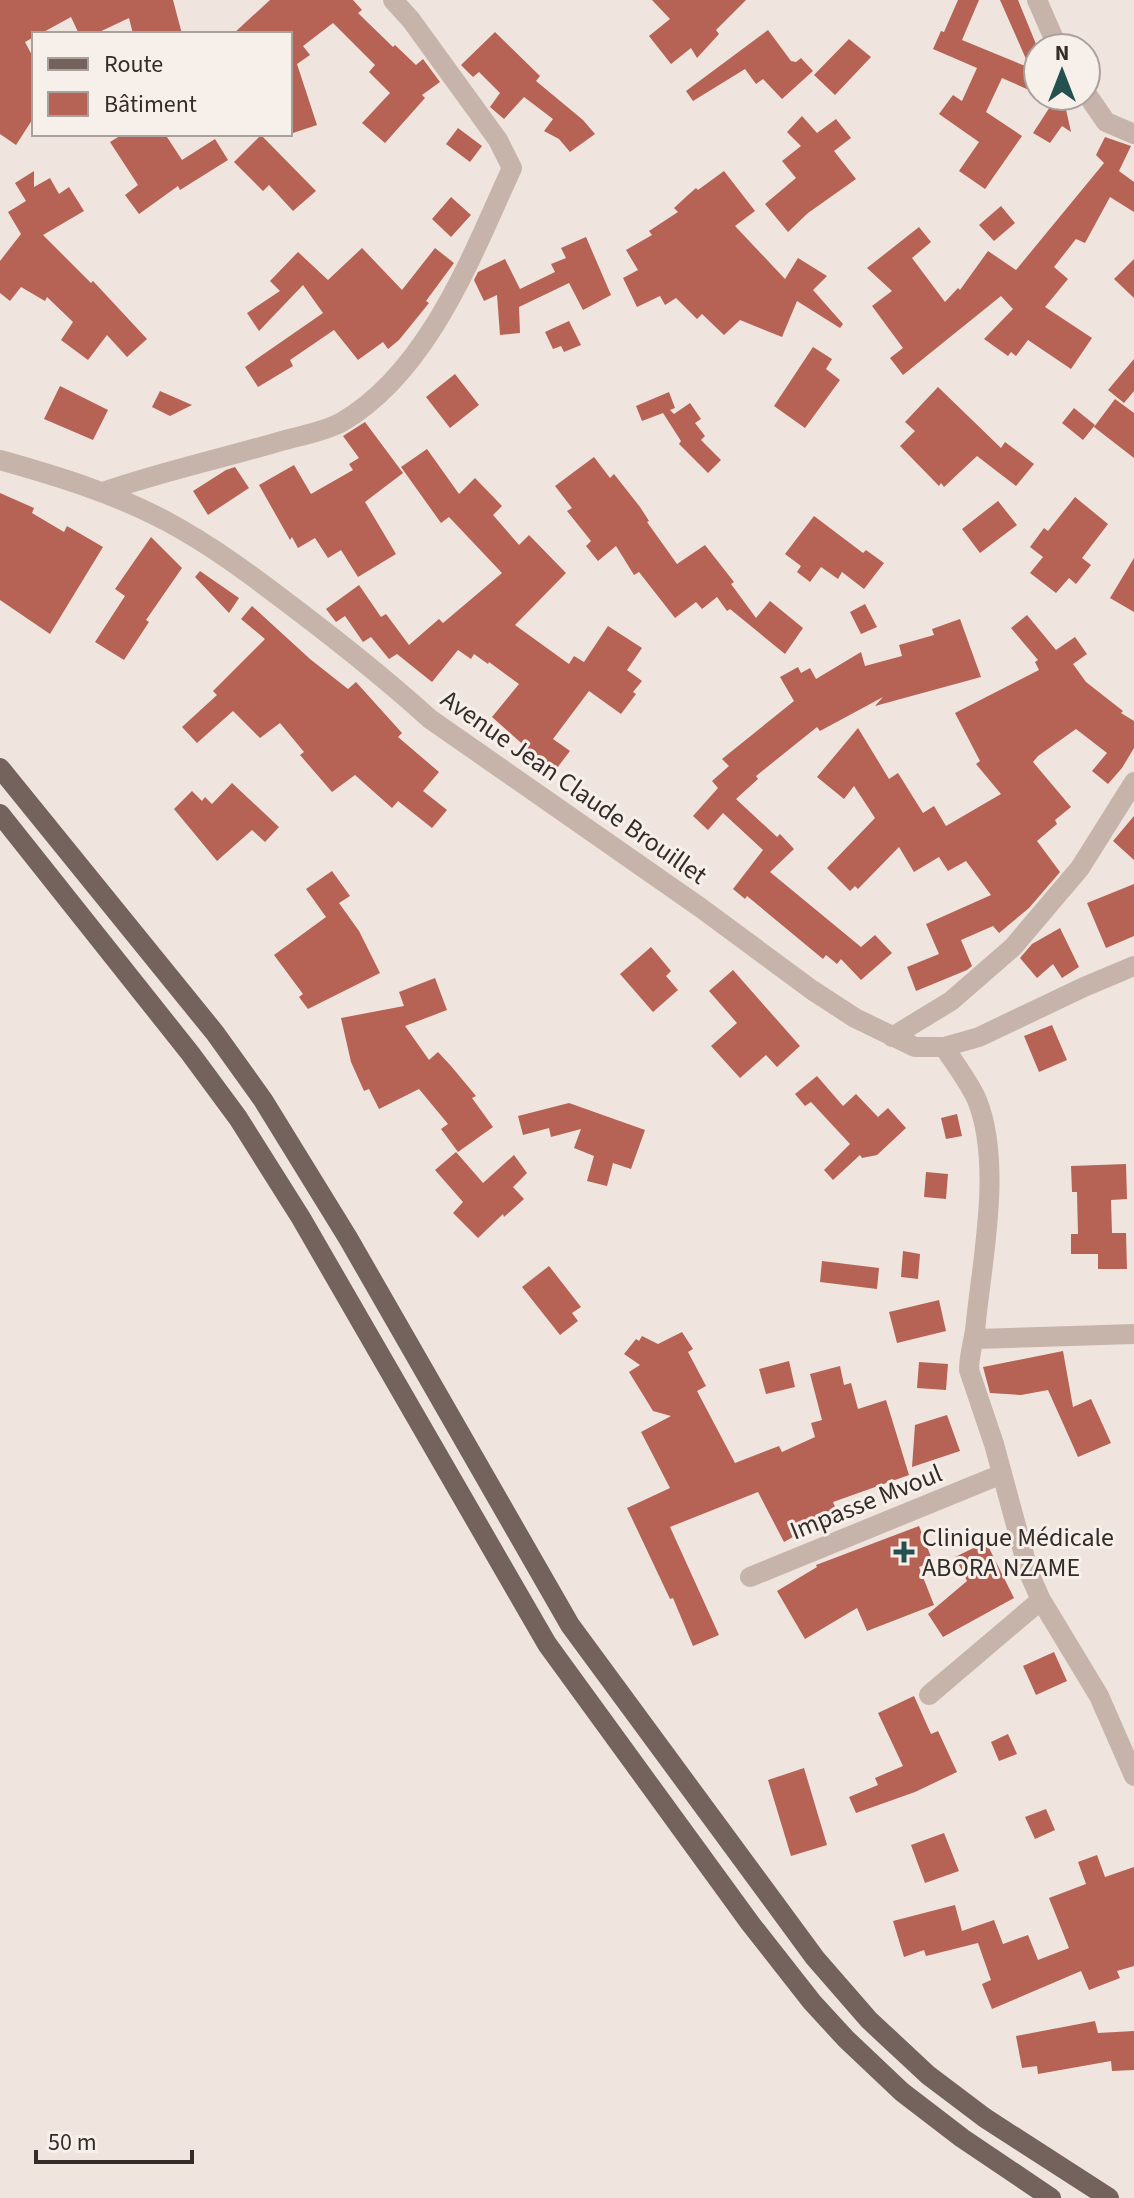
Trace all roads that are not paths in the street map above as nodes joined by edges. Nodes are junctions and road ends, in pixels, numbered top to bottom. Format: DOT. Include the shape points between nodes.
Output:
graph roads {
  1 [pos="393,0"];
  2 [pos="1037,0"];
  3 [pos="1051,32"];
  4 [pos="1099,112"];
  5 [pos="1134,134"];
  6 [pos="0,460"];
  7 [pos="103,492"];
  8 [pos="0,768"];
  9 [pos="1134,782"];
  10 [pos="0,814"];
  11 [pos="1134,966"];
  12 [pos="892,1037"];
  13 [pos="944,1047"];
  14 [pos="1134,1334"];
  15 [pos="975,1339"];
  16 [pos="1002,1474"];
  17 [pos="750,1577"];
  18 [pos="1041,1600"];
  19 [pos="929,1695"];
  20 [pos="1134,1776"];
  21 [pos="1051,2198"];
  22 [pos="1109,2198"];
  1 -- 7 [label="street" via="498,140 512,168 438,322 371,401 340,423"];
  2 -- 3 [label="street"];
  4 -- 5 [label="street" via="1106,122"];
  6 -- 7 [label="street, Avenue Jean Claude Brouillet"];
  7 -- 12 [label="street, Avenue Jean Claude Brouillet" via="211,547 430,719 812,990"];
  8 -- 22 [label="main road" via="263,1100 570,1625 815,1958 869,2020 928,2075"];
  9 -- 12 [label="street" via="1080,868 1013,947 951,1001"];
  10 -- 21 [label="main road" via="238,1118 295,1207 547,1644 758,1934 812,2002 902,2092"];
  11 -- 13 [label="street, Avenue Jean Claude Brouillet" via="979,1037"];
  12 -- 13 [label="street, Avenue Jean Claude Brouillet" via="915,1047"];
  13 -- 15 [label="street" via="976,1100 990,1155"];
  14 -- 15 [label="street"];
  15 -- 16 [label="street" via="969,1370"];
  16 -- 17 [label="street, Impasse Mvoul"];
  16 -- 18 [label="street"];
  18 -- 19 [label="street"];
  18 -- 20 [label="street" via="1099,1696"];
}
